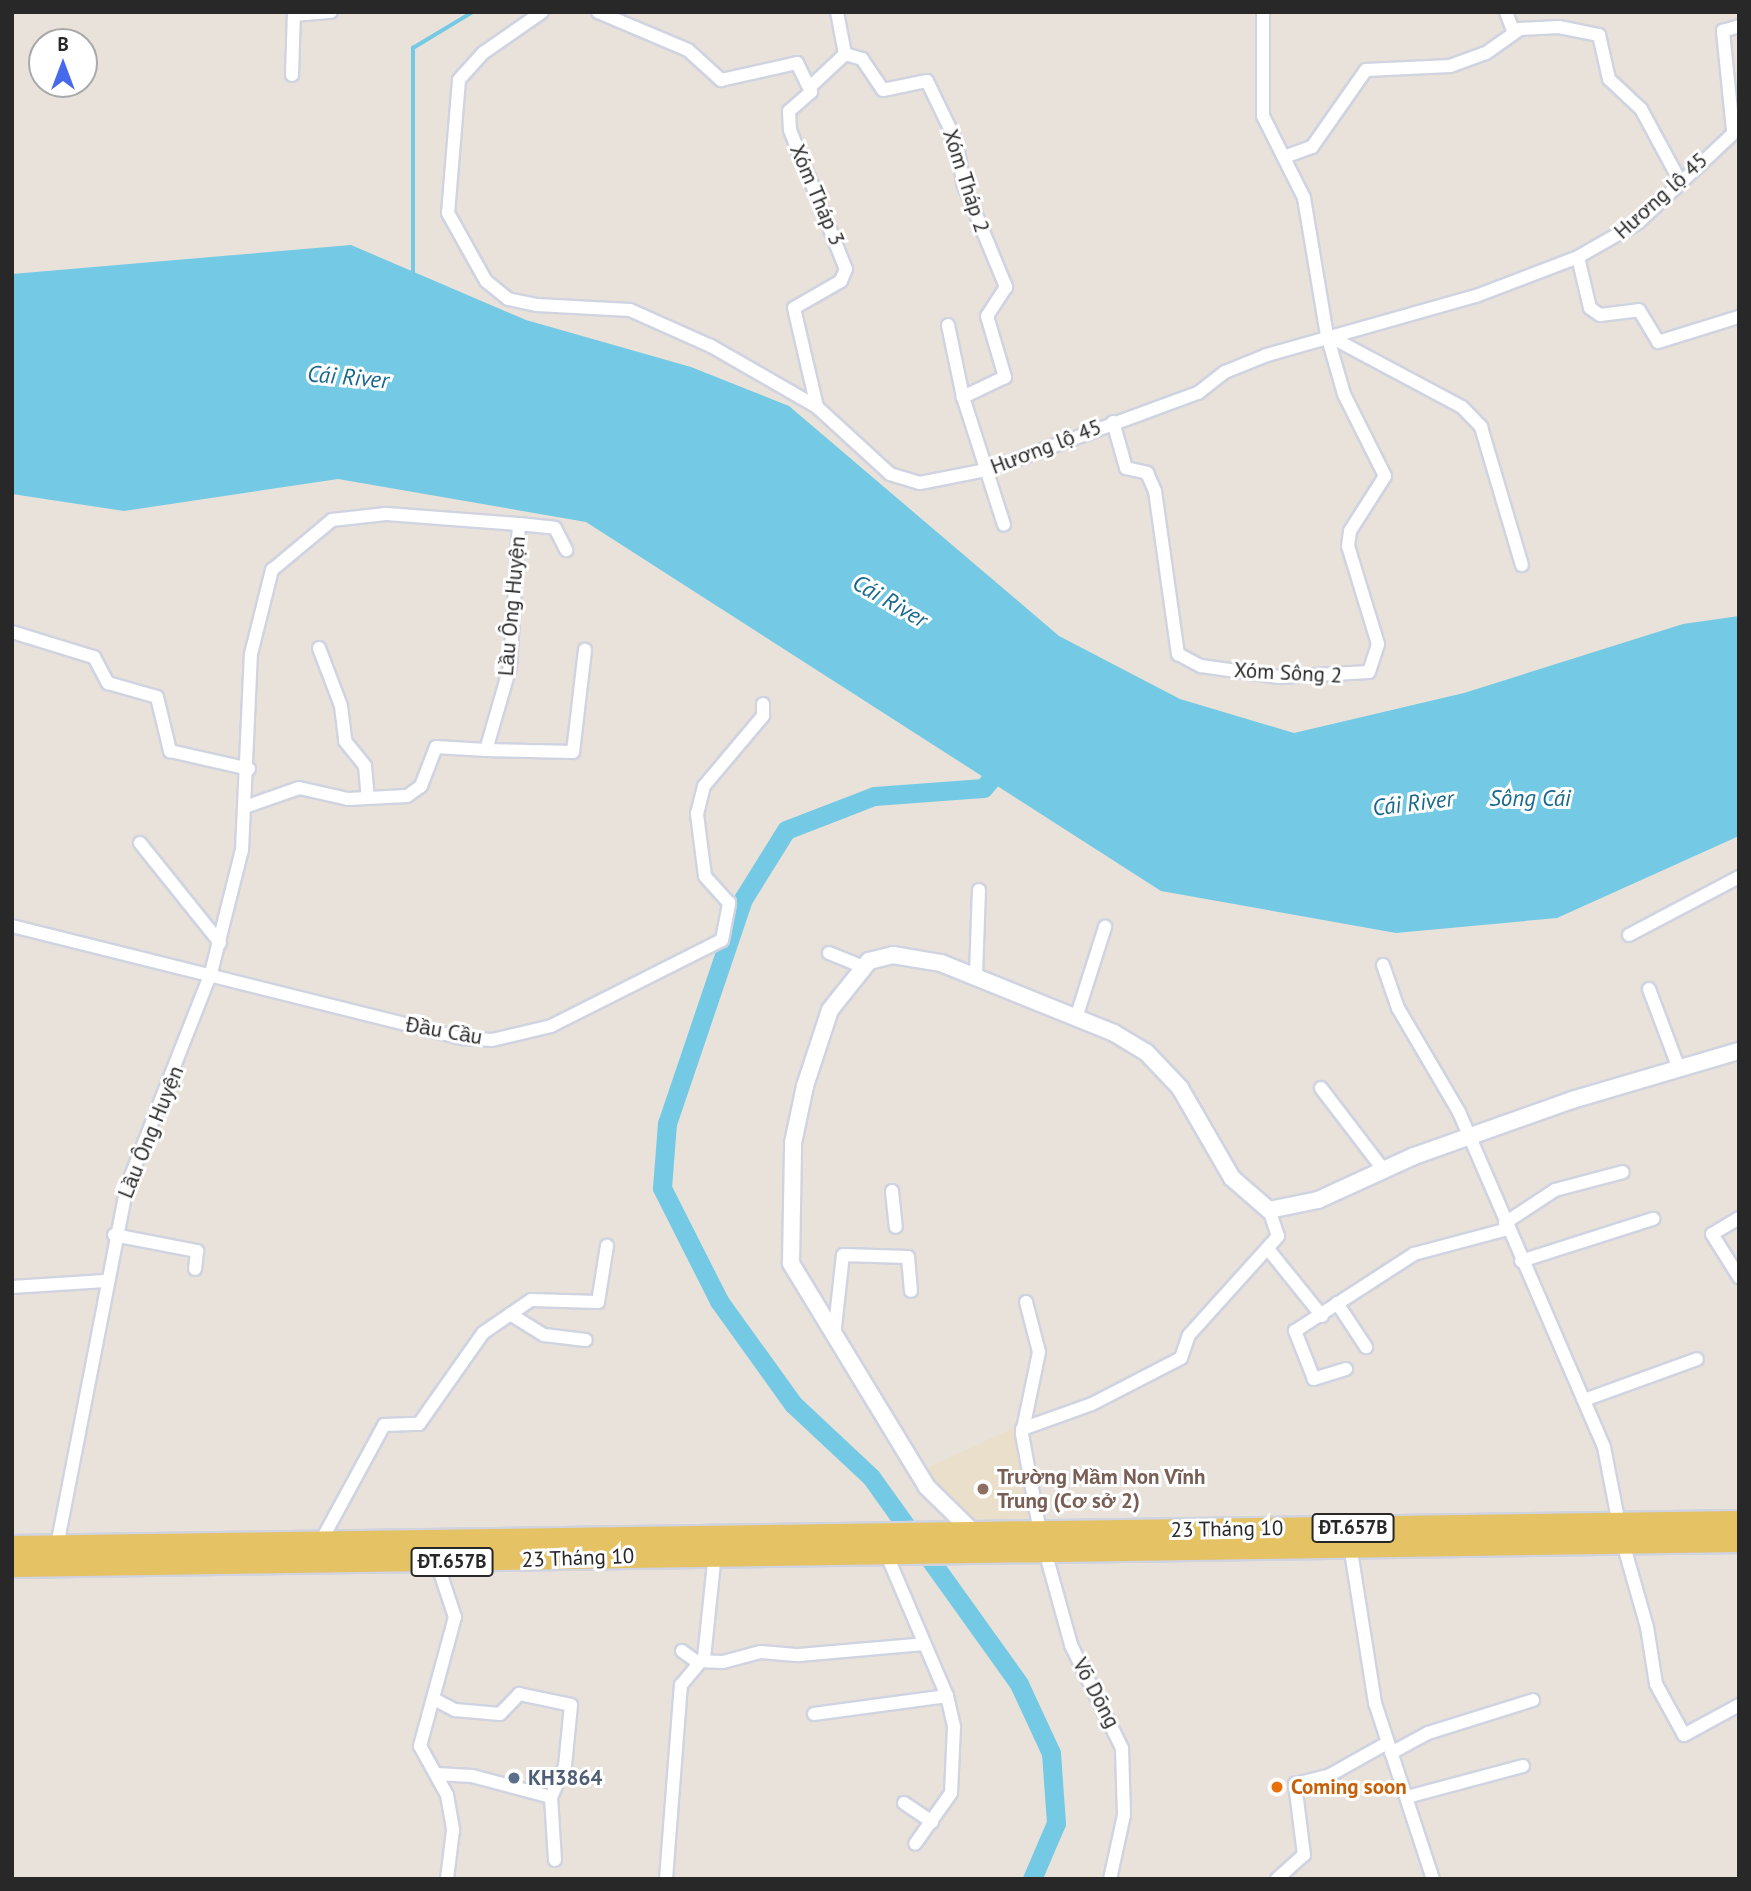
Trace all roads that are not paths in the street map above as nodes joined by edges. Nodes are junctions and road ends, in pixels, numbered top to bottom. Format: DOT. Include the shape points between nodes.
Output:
graph roads {
  1 [pos="331,12"];
  2 [pos="542,12"];
  3 [pos="598,12"];
  4 [pos="837,12"];
  5 [pos="1263,12"];
  6 [pos="1506,12"];
  7 [pos="294,14"];
  8 [pos="1739,26"];
  9 [pos="1514,33"];
  10 [pos="845,54"];
  11 [pos="292,75"];
  12 [pos="810,87"];
  13 [pos="1736,129"];
  14 [pos="1284,157"];
  15 [pos="1680,181"];
  16 [pos="1578,257"];
  17 [pos="1739,317"];
  18 [pos="948,325"];
  19 [pos="1327,335"];
  20 [pos="963,397"];
  21 [pos="817,407"];
  22 [pos="1113,422"];
  23 [pos="991,469"];
  24 [pos="519,524"];
  25 [pos="1004,525"];
  26 [pos="566,550"];
  27 [pos="1522,565"];
  28 [pos="12,632"];
  29 [pos="319,648"];
  30 [pos="585,650"];
  31 [pos="763,704"];
  32 [pos="486,750"];
  33 [pos="249,769"];
  34 [pos="368,798"];
  35 [pos="248,806"];
  36 [pos="140,843"];
  37 [pos="1739,877"];
  38 [pos="979,890"];
  39 [pos="12,926"];
  40 [pos="1105,927"];
  41 [pos="1629,935"];
  42 [pos="220,943"];
  43 [pos="829,953"];
  44 [pos="1383,965"];
  45 [pos="861,966"];
  46 [pos="211,973"];
  47 [pos="976,975"];
  48 [pos="1649,989"];
  49 [pos="1076,1018"];
  50 [pos="1739,1051"];
  51 [pos="1678,1066"];
  52 [pos="1321,1088"];
  53 [pos="1470,1137"];
  54 [pos="1383,1169"];
  55 [pos="1623,1172"];
  56 [pos="892,1191"];
  57 [pos="1269,1210"];
  58 [pos="1653,1219"];
  59 [pos="1739,1219"];
  60 [pos="1506,1226"];
  61 [pos="896,1227"];
  62 [pos="114,1235"];
  63 [pos="607,1246"];
  64 [pos="1268,1249"];
  65 [pos="1521,1261"];
  66 [pos="195,1269"];
  67 [pos="1739,1277"];
  68 [pos="105,1282"];
  69 [pos="12,1287"];
  70 [pos="911,1291"];
  71 [pos="1027,1302"];
  72 [pos="1337,1303"];
  73 [pos="510,1314"];
  74 [pos="1322,1316"];
  75 [pos="834,1337"];
  76 [pos="586,1340"];
  77 [pos="1366,1347"];
  78 [pos="1697,1359"];
  79 [pos="1346,1369"];
  80 [pos="1584,1400"];
  81 [pos="1022,1429"];
  82 [pos="1739,1521"];
  83 [pos="971,1533"];
  84 [pos="1621,1533"];
  85 [pos="1043,1541"];
  86 [pos="1739,1541"];
  87 [pos="320,1543"];
  88 [pos="1350,1545"];
  89 [pos="12,1546"];
  90 [pos="57,1546"];
  91 [pos="436,1552"];
  92 [pos="715,1553"];
  93 [pos="889,1553"];
  94 [pos="12,1566"];
  95 [pos="924,1644"];
  96 [pos="682,1651"];
  97 [pos="703,1662"];
  98 [pos="947,1696"];
  99 [pos="434,1699"];
  100 [pos="1533,1700"];
  101 [pos="1739,1705"];
  102 [pos="814,1714"];
  103 [pos="1389,1748"];
  104 [pos="1523,1766"];
  105 [pos="436,1774"];
  106 [pos="551,1797"];
  107 [pos="1407,1797"];
  108 [pos="904,1803"];
  109 [pos="932,1822"];
  110 [pos="915,1844"];
  111 [pos="555,1860"];
  112 [pos="447,1879"];
  113 [pos="666,1879"];
  114 [pos="1110,1879"];
  115 [pos="1277,1879"];
  116 [pos="1433,1879"];
  1 -- 7 [label="street"];
  2 -- 21 [label="street, Hương lộ 45" via="483,53 459,80 448,213 486,281 518,301 638,313"];
  3 -- 12 [label="street" via="688,50 719,79 793,61"];
  4 -- 10 [label="street"];
  5 -- 14 [label="street" via="1261,103"];
  6 -- 9 [label="street"];
  7 -- 11 [label="street"];
  8 -- 13 [label="street" via="1723,31"];
  9 -- 14 [label="street" via="1450,66 1366,71 1312,147"];
  9 -- 15 [label="street" via="1559,27 1600,35 1609,79 1641,109"];
  10 -- 12 [label="street, Xóm Tháp 3"];
  10 -- 20 [label="street, Xóm Tháp 2" via="862,59 886,91 918,78 927,81 957,143 962,183 1006,290 987,316 1005,377"];
  12 -- 21 [label="street, Xóm Tháp 3" via="789,111 789,122 846,269 841,281 794,308"];
  13 -- 15 [label="street, Hương lộ 45"];
  14 -- 19 [label="street" via="1310,219"];
  15 -- 16 [label="street, Hương lộ 45" via="1617,239"];
  16 -- 17 [label="street" via="1590,308 1600,315 1639,310 1658,342"];
  16 -- 19 [label="street, Hương lộ 45" via="1476,296"];
  18 -- 20 [label="street"];
  19 -- 22 [label="street, Hương lộ 45" via="1224,372 1198,393"];
  19 -- 22 [label="street, Xóm Sông 2" via="1345,394 1385,476 1350,531 1348,546 1378,644 1369,672 1279,677 1200,666 1178,654 1155,491 1147,473 1126,468"];
  19 -- 27 [label="street" via="1462,407 1481,427"];
  20 -- 23 [label="street"];
  21 -- 23 [label="street, Hương lộ 45" via="901,479 929,482"];
  22 -- 23 [label="street, Hương lộ 45"];
  23 -- 25 [label="street"];
  24 -- 26 [label="street" via="555,528"];
  24 -- 32 [label="street, Lầu Ông Huyện" via="510,667"];
  24 -- 33 [label="street, Lầu Ông Huyện" via="352,516 325,523 292,549 270,574 251,654"];
  28 -- 33 [label="street" via="94,657 108,683 157,697 170,751"];
  29 -- 34 [label="street" via="341,706 345,741 365,766"];
  30 -- 32 [label="street" via="573,752"];
  31 -- 46 [label="street, Đầu Cầu" via="763,716 704,786 697,814 705,876 729,903 722,940 588,1008 551,1026 492,1040 462,1038"];
  32 -- 34 [label="street" via="436,747 417,791"];
  33 -- 35 [label="street, Lầu Ông Huyện"];
  34 -- 35 [label="street" via="299,788"];
  35 -- 42 [label="street, Lầu Ông Huyện"];
  36 -- 42 [label="street"];
  37 -- 41 [label="street"];
  38 -- 47 [label="street"];
  39 -- 46 [label="street, Đầu Cầu"];
  40 -- 49 [label="street"];
  42 -- 46 [label="street, Lầu Ông Huyện"];
  43 -- 45 [label="street"];
  44 -- 53 [label="street" via="1398,1008"];
  45 -- 47 [label="street" via="901,956"];
  45 -- 75 [label="street" via="827,1018 797,1117 790,1177 791,1263"];
  46 -- 62 [label="street, Lầu Ông Huyện" via="131,1175"];
  47 -- 49 [label="street"];
  48 -- 51 [label="street"];
  49 -- 57 [label="street" via="1114,1032 1161,1064 1232,1178"];
  50 -- 51 [label="street"];
  51 -- 53 [label="street"];
  52 -- 54 [label="street"];
  53 -- 54 [label="street"];
  53 -- 60 [label="street"];
  54 -- 57 [label="street" via="1318,1200"];
  55 -- 60 [label="street" via="1555,1190"];
  56 -- 61 [label="street"];
  57 -- 64 [label="street" via="1279,1236"];
  58 -- 65 [label="street"];
  59 -- 67 [label="street" via="1712,1234"];
  60 -- 65 [label="street"];
  60 -- 72 [label="street" via="1414,1254"];
  62 -- 66 [label="street" via="197,1251"];
  62 -- 68 [label="street, Lầu Ông Huyện"];
  63 -- 73 [label="street" via="598,1302 541,1297"];
  64 -- 74 [label="street"];
  64 -- 81 [label="street" via="1189,1335 1181,1358 1092,1404"];
  65 -- 80 [label="street"];
  68 -- 69 [label="street"];
  68 -- 90 [label="street, Lầu Ông Huyện"];
  70 -- 75 [label="street" via="908,1257 843,1255"];
  71 -- 81 [label="street" via="1039,1352"];
  72 -- 74 [label="street"];
  72 -- 77 [label="street"];
  73 -- 76 [label="street" via="544,1335"];
  73 -- 87 [label="street" via="482,1333 419,1423 382,1427"];
  74 -- 79 [label="street" via="1296,1331 1314,1379"];
  75 -- 83 [label="street" via="927,1487"];
  78 -- 80 [label="street"];
  80 -- 84 [label="street" via="1604,1447"];
  81 -- 85 [label="street, Võ Dõng"];
  82 -- 84 [label="main road, 23 Tháng 10 / ĐT.657B"];
  83 -- 85 [label="main road, 23 Tháng 10 / ĐT.657B"];
  83 -- 91 [label="main road, 23 Tháng 10 / ĐT.657B"];
  84 -- 85 [label="main road, 23 Tháng 10 / ĐT.657B"];
  84 -- 86 [label="main road, 23 Tháng 10 / ĐT.657B"];
  84 -- 88 [label="main road, 23 Tháng 10 / ĐT.657B"];
  84 -- 101 [label="street" via="1647,1627 1656,1684 1684,1735"];
  85 -- 88 [label="main road, 23 Tháng 10 / ĐT.657B"];
  85 -- 93 [label="main road, 23 Tháng 10 / ĐT.657B" via="992,1552"];
  85 -- 114 [label="street, Võ Dõng" via="1071,1645 1122,1748 1124,1815"];
  87 -- 90 [label="main road, 23 Tháng 10 / ĐT.657B"];
  87 -- 91 [label="main road, 23 Tháng 10 / ĐT.657B"];
  88 -- 103 [label="street" via="1364,1656"];
  89 -- 90 [label="main road, 23 Tháng 10 / ĐT.657B"];
  91 -- 92 [label="main road, 23 Tháng 10 / ĐT.657B"];
  91 -- 94 [label="main road, 23 Tháng 10 / ĐT.657B"];
  91 -- 99 [label="street" via="454,1617"];
  92 -- 93 [label="main road, 23 Tháng 10 / ĐT.657B"];
  92 -- 97 [label="street"];
  93 -- 95 [label="street"];
  95 -- 97 [label="street" via="799,1655 761,1652"];
  95 -- 98 [label="street"];
  96 -- 97 [label="street"];
  97 -- 113 [label="street" via="687,1671 681,1685"];
  98 -- 102 [label="street"];
  98 -- 109 [label="street" via="955,1742 952,1788"];
  99 -- 105 [label="street" via="419,1746"];
  99 -- 106 [label="street" via="454,1710 500,1714 519,1694 569,1702 565,1766"];
  100 -- 103 [label="street"];
  103 -- 107 [label="street"];
  103 -- 115 [label="street" via="1330,1775 1295,1784 1304,1855"];
  104 -- 107 [label="street"];
  105 -- 106 [label="street" via="472,1776"];
  105 -- 112 [label="street" via="453,1823"];
  106 -- 111 [label="street"];
  107 -- 116 [label="street"];
  108 -- 109 [label="street"];
  109 -- 110 [label="street"];
}
